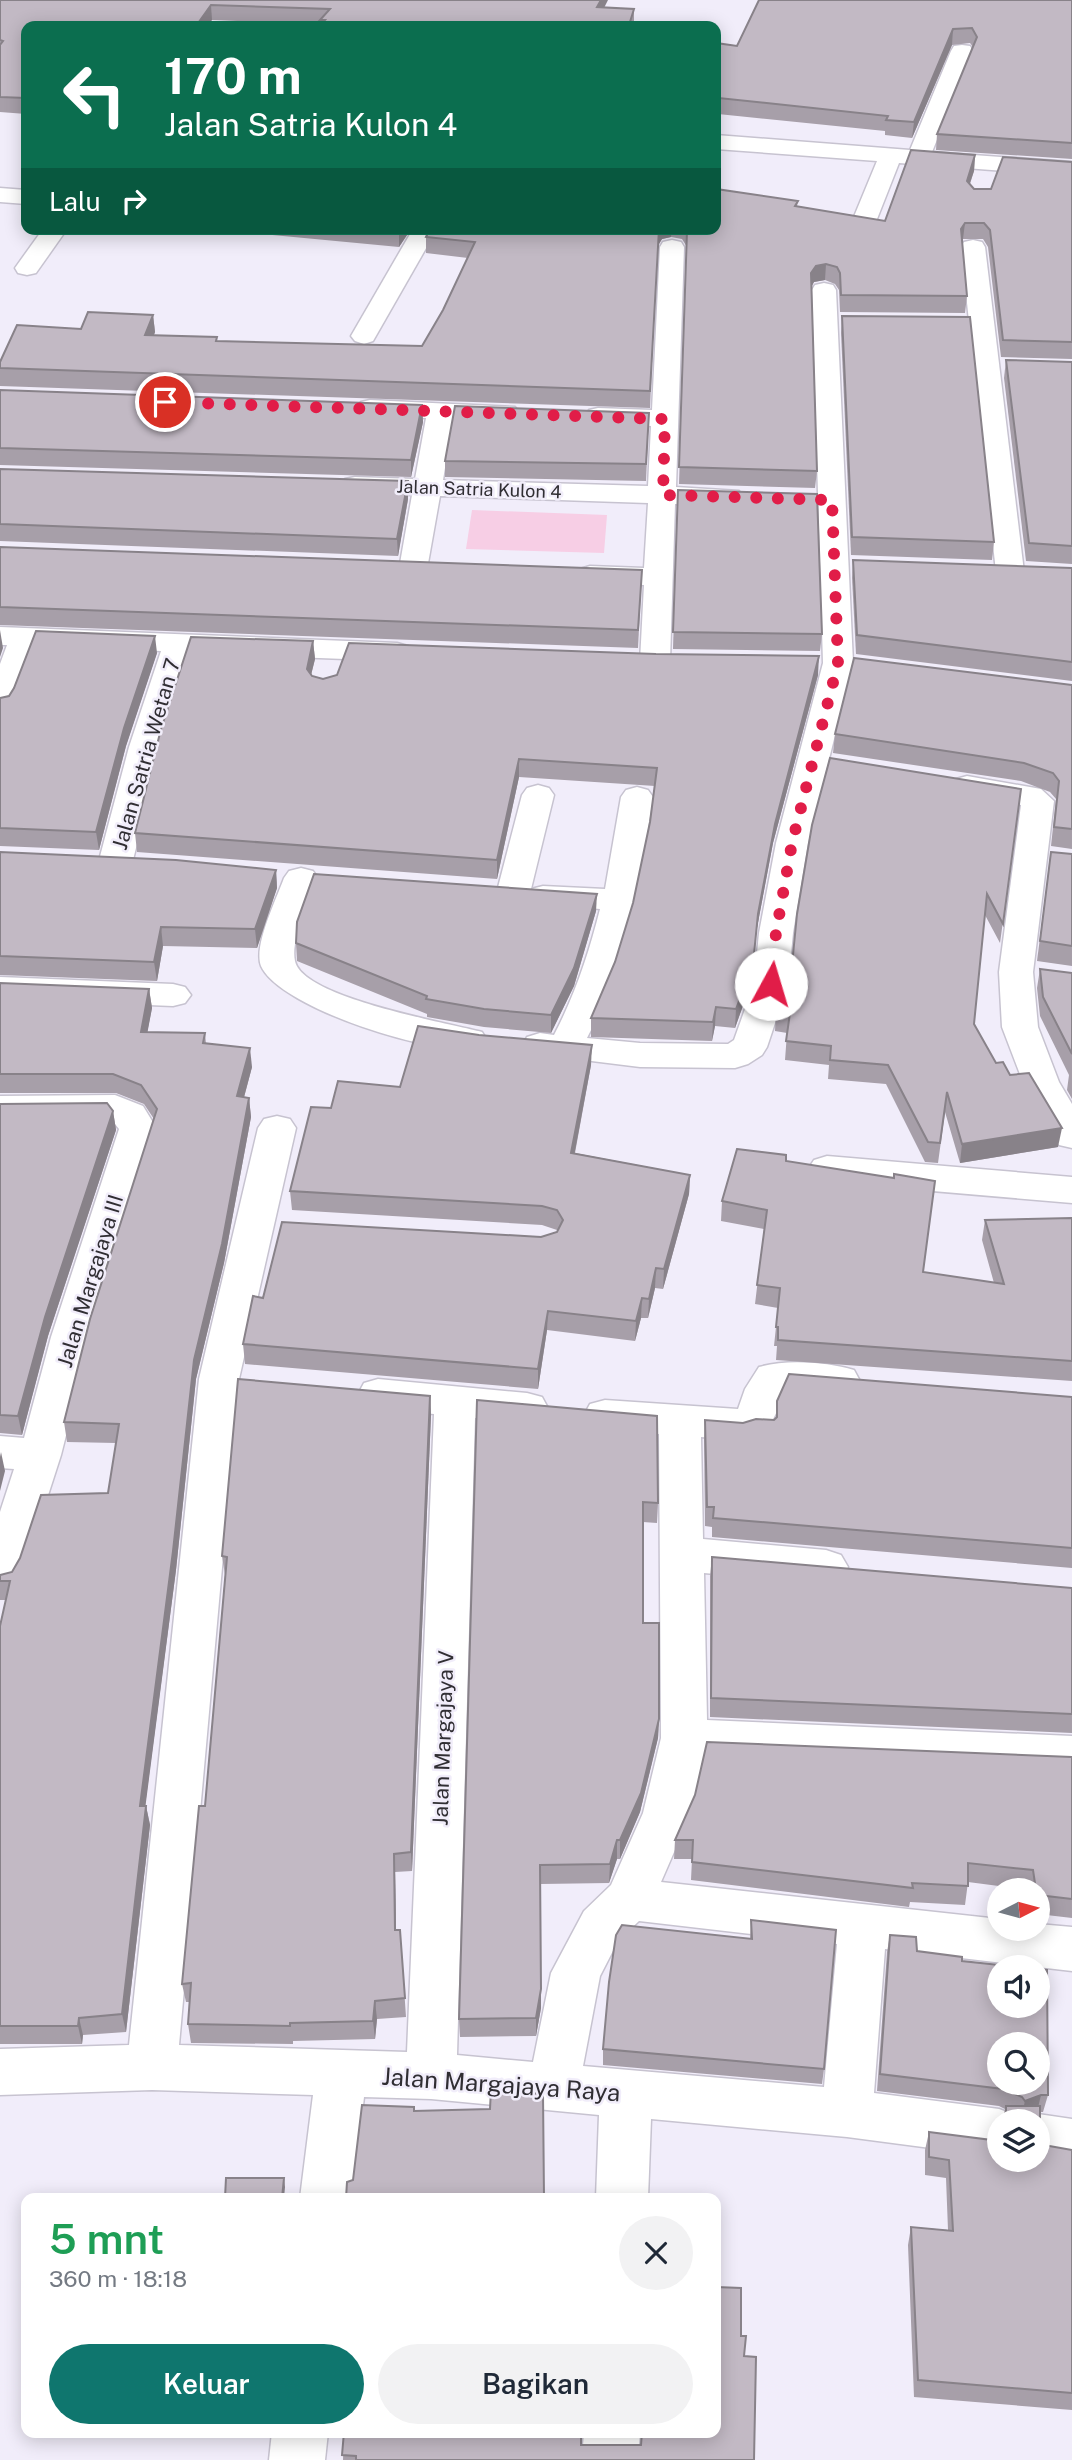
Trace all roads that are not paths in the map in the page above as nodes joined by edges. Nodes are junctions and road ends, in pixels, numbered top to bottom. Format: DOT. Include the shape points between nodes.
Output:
graph roads {
  1 [pos="962,51"];
  2 [pos="721,142"];
  3 [pos="891,155"];
  4 [pos="918,157"];
  5 [pos="1072,169"];
  6 [pos="0,195"];
  7 [pos="21,197"];
  8 [pos="865,219"];
  9 [pos="51,235"];
  10 [pos="422,235"];
  11 [pos="672,247"];
  12 [pos="973,247"];
  13 [pos="27,268"];
  14 [pos="824,290"];
  15 [pos="364,337"];
  16 [pos="345,408"];
  17 [pos="441,411"];
  18 [pos="534,414"];
  19 [pos="573,415"];
  20 [pos="665,419"];
  21 [pos="332,484"];
  22 [pos="428,487"];
  23 [pos="663,495"];
  24 [pos="754,498"];
  25 [pos="413,569"];
  26 [pos="1010,572"];
  27 [pos="564,574"];
  28 [pos="660,577"];
  29 [pos="12,636"];
  30 [pos="178,645"];
  31 [pos="419,653"];
  32 [pos="655,661"];
  33 [pos="0,705"];
  34 [pos="942,782"];
  35 [pos="538,795"];
  36 [pos="637,797"];
  37 [pos="115,864"];
  38 [pos="300,877"];
  39 [pos="621,900"];
  40 [pos="0,988"];
  41 [pos="173,995"];
  42 [pos="565,1047"];
  43 [pos="0,1108"];
  44 [pos="277,1128"];
  45 [pos="1072,1136"];
  46 [pos="827,1169"];
  47 [pos="1072,1190"];
  48 [pos="879,1384"];
  49 [pos="344,1391"];
  50 [pos="455,1401"];
  51 [pos="680,1422"];
  52 [pos="20,1454"];
  53 [pos="681,1554"];
  54 [pos="861,1570"];
  55 [pos="0,1576"];
  56 [pos="684,1738"];
  57 [pos="1072,1755"];
  58 [pos="629,1899"];
  59 [pos="863,1924"];
  60 [pos="1072,1949"];
  61 [pos="152,2067"];
  62 [pos="0,2072"];
  63 [pos="341,2073"];
  64 [pos="431,2076"];
  65 [pos="554,2086"];
  66 [pos="626,2094"];
  67 [pos="847,2113"];
  68 [pos="987,2131"];
  69 [pos="1050,2140"];
  70 [pos="1072,2143"];
  71 [pos="327,2193"];
  72 [pos="622,2193"];
  73 [pos="299,2438"];
  74 [pos="612,2438"];
  75 [pos="297,2460"];
  76 [pos="610,2460"];
  1 -- 4 [label="street"];
  2 -- 3 [label="street"];
  3 -- 4 [label="street"];
  3 -- 8 [label="street"];
  4 -- 5 [label="street" via="987,174"];
  6 -- 7 [label="street"];
  9 -- 13 [label="street"];
  10 -- 15 [label="street"];
  11 -- 20 [label="street"];
  12 -- 26 [label="street" via="969,323 999,367"];
  14 -- 42 [label="street" via="838,322 819,500 849,566 825,764 792,843 771,984 749,1047 735,1056 640,1055"];
  16 -- 17 [label="street"];
  17 -- 18 [label="street"];
  17 -- 22 [label="street"];
  19 -- 20 [label="street"];
  20 -- 23 [label="street"];
  21 -- 22 [label="street, Jalan Satria Kulon 4"];
  22 -- 23 [label="street, Jalan Satria Kulon 4"];
  22 -- 25 [label="street"];
  23 -- 24 [label="street, Jalan Satria Kulon 4"];
  23 -- 28 [label="street"];
  27 -- 28 [label="street"];
  28 -- 32 [label="street"];
  29 -- 30 [label="street"];
  29 -- 33 [label="street"];
  30 -- 31 [label="street" via="332,662"];
  30 -- 37 [label="street, Jalan Satria Wetan 7" via="145,747"];
  34 -- 45 [label="street" via="1035,798 1039,807 1045,857 1033,974 1020,1027 1041,1082"];
  35 -- 39 [label="street" via="500,894"];
  36 -- 39 [label="street"];
  38 -- 42 [label="street" via="280,935 276,962 282,974 317,996 419,1032"];
  39 -- 42 [label="street" via="582,1018"];
  40 -- 41 [label="street"];
  43 -- 52 [label="street, Jalan Margajaya III" via="115,1107 134,1118 138,1129 71,1337"];
  44 -- 61 [label="street" via="273,1225 240,1381"];
  46 -- 47 [label="street"];
  48 -- 51 [label="street" via="777,1377 768,1382 749,1424"];
  49 -- 50 [label="street"];
  50 -- 51 [label="street"];
  50 -- 64 [label="street, Jalan Margajaya V"];
  51 -- 53 [label="street"];
  52 -- 55 [label="street, Jalan Margajaya III"];
  53 -- 54 [label="street"];
  53 -- 56 [label="street"];
  56 -- 57 [label="street"];
  56 -- 58 [label="street" via="667,1813"];
  58 -- 59 [label="street"];
  58 -- 65 [label="street" via="601,1926 576,1973"];
  59 -- 60 [label="street"];
  59 -- 67 [label="street"];
  61 -- 62 [label="street, Jalan Margajaya Raya"];
  61 -- 63 [label="street, Jalan Margajaya Raya"];
  63 -- 64 [label="street, Jalan Margajaya Raya"];
  63 -- 71 [label="street"];
  64 -- 65 [label="street, Jalan Margajaya Raya"];
  65 -- 66 [label="street, Jalan Margajaya Raya"];
  66 -- 67 [label="street, Jalan Margajaya Raya"];
  66 -- 72 [label="street"];
  67 -- 68 [label="street, Jalan Margajaya Raya"];
  69 -- 70 [label="street"];
  73 -- 75 [label="street"];
  74 -- 76 [label="street"];
}
